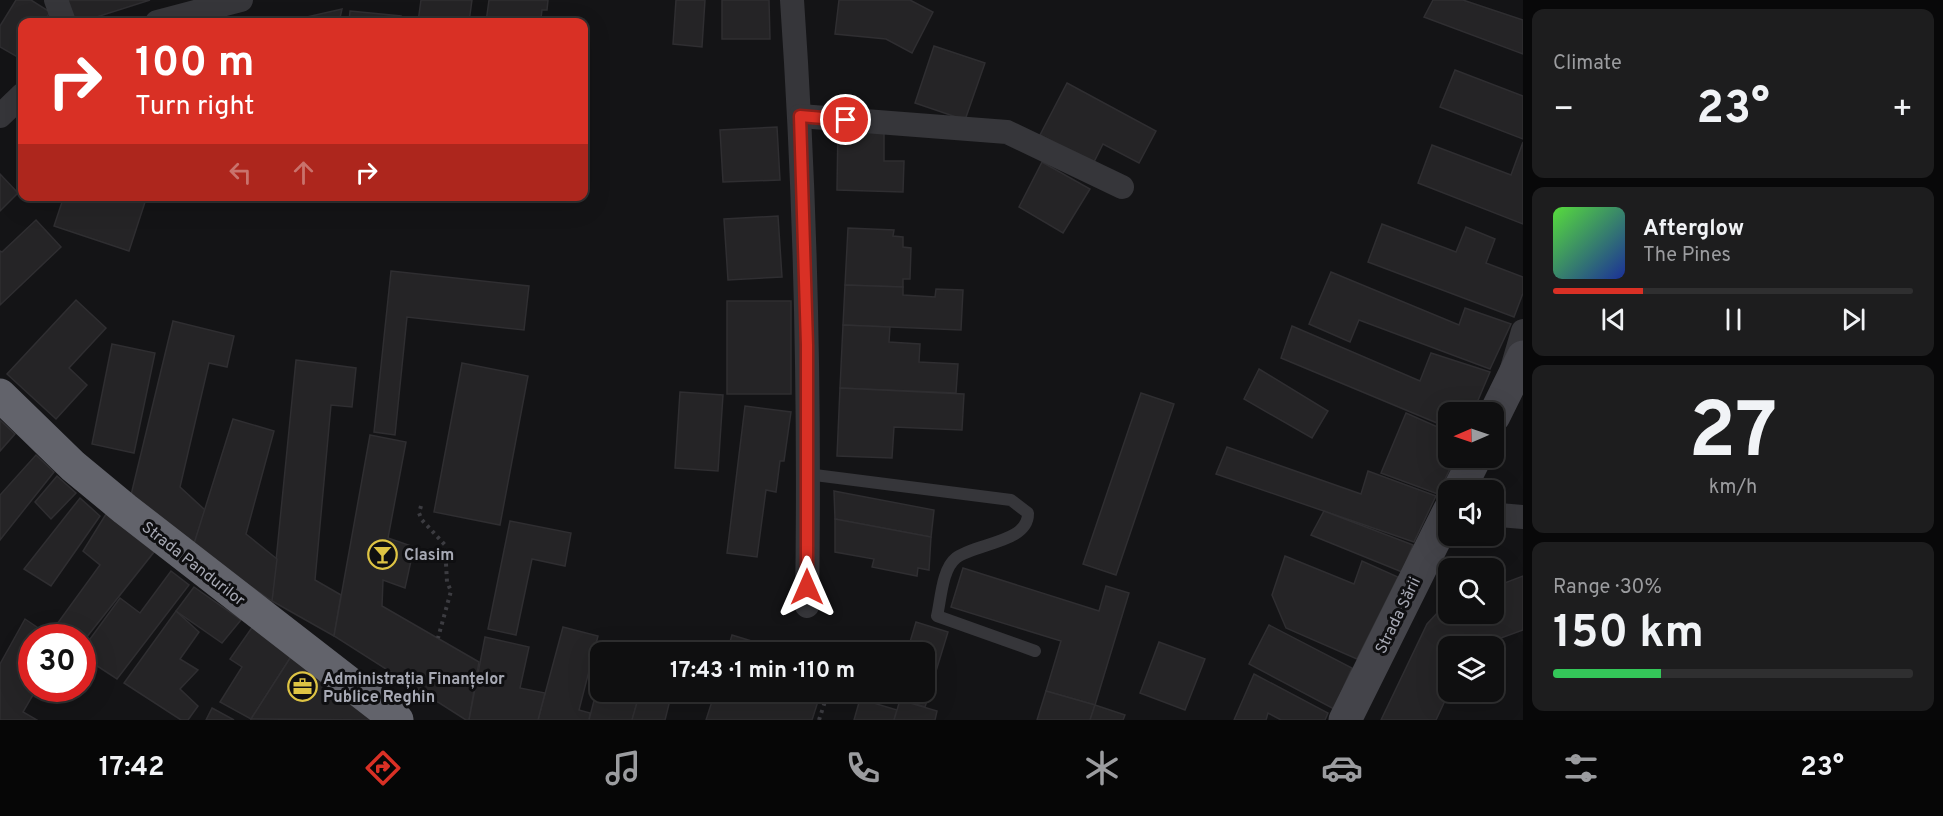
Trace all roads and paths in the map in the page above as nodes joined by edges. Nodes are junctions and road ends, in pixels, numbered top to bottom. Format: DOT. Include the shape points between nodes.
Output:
graph roads {
  1 [pos="56,0"];
  2 [pos="241,0"];
  3 [pos="792,0"];
  4 [pos="195,6"];
  5 [pos="63,18"];
  6 [pos="166,18"];
  7 [pos="18,99"];
  8 [pos="0,116"];
  9 [pos="800,116"];
  10 [pos="1122,187"];
  11 [pos="1523,331"];
  12 [pos="1523,357"];
  13 [pos="0,395"];
  14 [pos="1500,402"];
  15 [pos="1500,402"];
  16 [pos="807,474"];
  17 [pos="421,506"];
  18 [pos="1504,515"];
  19 [pos="1523,517"];
  20 [pos="1438,533"];
  21 [pos="807,606"];
  22 [pos="438,638"];
  23 [pos="1035,651"];
  24 [pos="825,702"];
  25 [pos="397,720"];
  26 [pos="819,720"];
  27 [pos="1345,720"];
  1 -- 5 [label="street"];
  2 -- 4 [label="street"];
  3 -- 9 [label="street"];
  4 -- 6 [label="street"];
  7 -- 8 [label="street"];
  9 -- 10 [label="street" via="1007,132"];
  9 -- 16 [label="street"];
  11 -- 14 [label="street"];
  12 -- 15 [label="street"];
  13 -- 25 [label="highway, Strada Pandurilor" via="116,502"];
  16 -- 21 [label="street"];
  16 -- 23 [label="lane" via="1011,500 1028,513 1028,522 1021,532 956,558 948,569 937,616"];
  17 -- 22 [label="path" via="422,520 445,545 451,591"];
  18 -- 19 [label="street"];
  20 -- 27 [label="street, Strada Sării"];
  24 -- 26 [label="path"];
}
